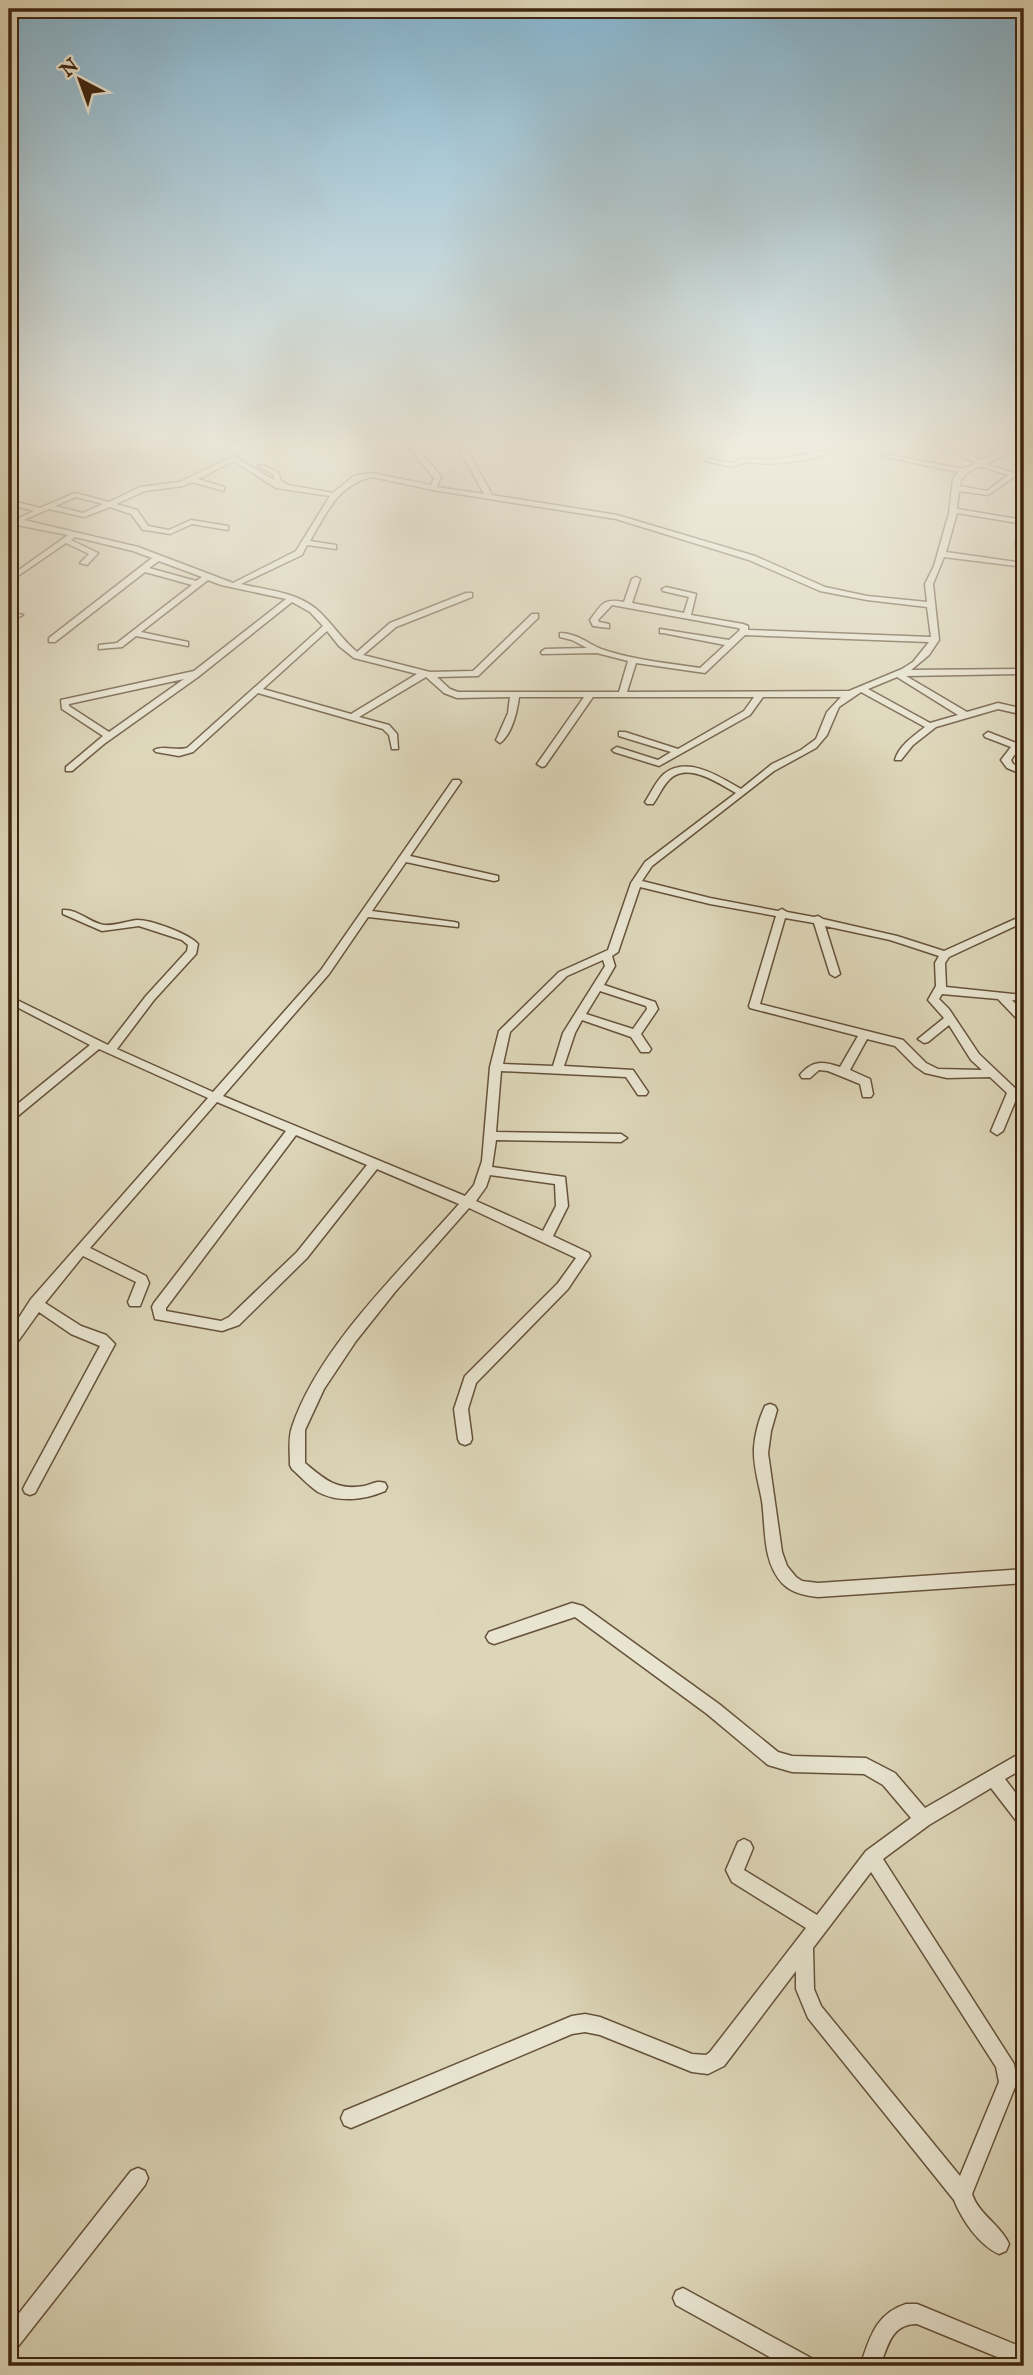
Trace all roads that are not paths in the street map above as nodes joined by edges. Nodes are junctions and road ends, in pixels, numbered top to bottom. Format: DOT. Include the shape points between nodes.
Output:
graph roads {
  1 [pos="42,557"];
  2 [pos="90,557"];
  3 [pos="159,557"];
  4 [pos="293,557"];
  5 [pos="748,557"];
  6 [pos="939,557"];
  7 [pos="962,557"];
  8 [pos="84,563"];
  9 [pos="1024,565"];
  10 [pos="9,568"];
  11 [pos="144,569"];
  12 [pos="21,571"];
  13 [pos="207,577"];
  14 [pos="636,579"];
  15 [pos="9,580"];
  16 [pos="197,584"];
  17 [pos="234,585"];
  18 [pos="666,589"];
  19 [pos="469,595"];
  20 [pos="292,598"];
  21 [pos="626,605"];
  22 [pos="931,605"];
  23 [pos="9,614"];
  24 [pos="19,615"];
  25 [pos="535,616"];
  26 [pos="687,616"];
  27 [pos="328,626"];
  28 [pos="606,626"];
  29 [pos="663,631"];
  30 [pos="743,632"];
  31 [pos="135,633"];
  32 [pos="563,635"];
  33 [pos="52,640"];
  34 [pos="936,640"];
  35 [pos="185,643"];
  36 [pos="730,643"];
  37 [pos="102,647"];
  38 [pos="597,650"];
  39 [pos="545,652"];
  40 [pos="357,656"];
  41 [pos="633,660"];
  42 [pos="1024,672"];
  43 [pos="198,673"];
  44 [pos="427,674"];
  45 [pos="901,674"];
  46 [pos="862,689"];
  47 [pos="256,690"];
  48 [pos="761,694"];
  49 [pos="850,694"];
  50 [pos="515,695"];
  51 [pos="590,695"];
  52 [pos="622,695"];
  53 [pos="1024,712"];
  54 [pos="965,715"];
  55 [pos="352,717"];
  56 [pos="932,726"];
  57 [pos="622,734"];
  58 [pos="988,735"];
  59 [pos="109,736"];
  60 [pos="500,740"];
  61 [pos="395,747"];
  62 [pos="1020,747"];
  63 [pos="159,750"];
  64 [pos="617,750"];
  65 [pos="676,751"];
  66 [pos="898,758"];
  67 [pos="542,764"];
  68 [pos="69,769"];
  69 [pos="1024,772"];
  70 [pos="456,782"];
  71 [pos="742,793"];
  72 [pos="650,803"];
  73 [pos="404,858"];
  74 [pos="494,878"];
  75 [pos="636,883"];
  76 [pos="67,912"];
  77 [pos="782,912"];
  78 [pos="366,913"];
  79 [pos="1024,918"];
  80 [pos="818,919"];
  81 [pos="454,925"];
  82 [pos="945,955"];
  83 [pos="607,957"];
  84 [pos="835,974"];
  85 [pos="597,986"];
  86 [pos="939,990"];
  87 [pos="1001,996"];
  88 [pos="1024,998"];
  89 [pos="9,999"];
  90 [pos="579,1015"];
  91 [pos="949,1019"];
  92 [pos="1024,1019"];
  93 [pos="865,1033"];
  94 [pos="635,1034"];
  95 [pos="924,1039"];
  96 [pos="104,1047"];
  97 [pos="645,1049"];
  98 [pos="496,1067"];
  99 [pos="557,1070"];
  100 [pos="843,1072"];
  101 [pos="993,1073"];
  102 [pos="806,1075"];
  103 [pos="642,1092"];
  104 [pos="867,1094"];
  105 [pos="214,1097"];
  106 [pos="9,1117"];
  107 [pos="293,1130"];
  108 [pos="996,1131"];
  109 [pos="490,1136"];
  110 [pos="621,1138"];
  111 [pos="374,1165"];
  112 [pos="486,1170"];
  113 [pos="468,1202"];
  114 [pos="546,1238"];
  115 [pos="81,1249"];
  116 [pos="135,1302"];
  117 [pos="36,1303"];
  118 [pos="9,1343"];
  119 [pos="770,1410"];
  120 [pos="466,1439"];
  121 [pos="380,1487"];
  122 [pos="30,1489"];
  123 [pos="1024,1576"];
  124 [pos="494,1637"];
  125 [pos="1024,1759"];
  126 [pos="993,1777"];
  127 [pos="1024,1816"];
  128 [pos="923,1819"];
  129 [pos="744,1848"];
  130 [pos="872,1857"];
  131 [pos="819,1926"];
  132 [pos="804,1945"];
  133 [pos="351,2118"];
  134 [pos="138,2178"];
  135 [pos="962,2194"];
  136 [pos="999,2244"];
  137 [pos="683,2298"];
  138 [pos="9,2342"];
  139 [pos="1024,2358"];
  140 [pos="806,2366"];
  141 [pos="870,2366"];
  1 -- 12 [label="street"];
  2 -- 8 [label="street"];
  3 -- 11 [label="street"];
  3 -- 13 [label="street"];
  4 -- 17 [label="street"];
  5 -- 22 [label="street" via="823,589"];
  6 -- 22 [label="street" via="929,584"];
  7 -- 9 [label="street"];
  10 -- 12 [label="street"];
  11 -- 16 [label="street"];
  11 -- 33 [label="street"];
  12 -- 15 [label="street"];
  13 -- 16 [label="street"];
  13 -- 17 [label="street"];
  14 -- 21 [label="street"];
  16 -- 31 [label="street"];
  17 -- 20 [label="street"];
  18 -- 26 [label="street" via="693,596"];
  19 -- 40 [label="street" via="394,625"];
  20 -- 27 [label="street"];
  20 -- 43 [label="street"];
  21 -- 26 [label="street"];
  21 -- 28 [label="street" via="607,604 594,622"];
  22 -- 34 [label="street"];
  23 -- 24 [label="street"];
  25 -- 44 [label="street" via="475,674"];
  26 -- 30 [label="street" via="743,626"];
  27 -- 40 [label="street"];
  27 -- 47 [label="street"];
  29 -- 36 [label="street"];
  30 -- 34 [label="street"];
  30 -- 36 [label="street"];
  31 -- 35 [label="street"];
  31 -- 37 [label="street" via="115,646"];
  32 -- 38 [label="street"];
  34 -- 45 [label="street" via="914,667"];
  36 -- 41 [label="street" via="702,671"];
  38 -- 39 [label="street"];
  38 -- 41 [label="street"];
  40 -- 44 [label="street"];
  41 -- 52 [label="street"];
  42 -- 45 [label="street"];
  43 -- 59 [label="street"];
  43 -- 59 [label="street" via="64,702"];
  44 -- 50 [label="street" via="457,695"];
  44 -- 55 [label="street"];
  45 -- 46 [label="street"];
  45 -- 54 [label="street"];
  46 -- 49 [label="street"];
  46 -- 56 [label="street"];
  47 -- 55 [label="street"];
  47 -- 63 [label="street" via="187,751"];
  48 -- 49 [label="street"];
  48 -- 52 [label="street"];
  48 -- 65 [label="street" via="747,713"];
  49 -- 71 [label="street" via="831,710 820,740 774,767"];
  50 -- 51 [label="street"];
  50 -- 60 [label="street"];
  51 -- 52 [label="street"];
  51 -- 67 [label="street"];
  53 -- 54 [label="street" via="998,706"];
  54 -- 56 [label="street"];
  55 -- 61 [label="street" via="391,730"];
  56 -- 66 [label="street"];
  57 -- 65 [label="street"];
  58 -- 62 [label="street"];
  59 -- 68 [label="street"];
  62 -- 69 [label="street" via="1006,763"];
  64 -- 65 [label="street" via="656,763"];
  70 -- 73 [label="street"];
  71 -- 72 [label="street" via="701,772 678,772 666,778"];
  71 -- 75 [label="street" via="648,864"];
  73 -- 74 [label="street"];
  73 -- 78 [label="street"];
  75 -- 77 [label="street"];
  75 -- 83 [label="street" via="613,952"];
  76 -- 96 [label="street" via="107,929 131,923 148,925 186,938 194,947"];
  77 -- 80 [label="street"];
  77 -- 93 [label="street" via="754,1006"];
  78 -- 81 [label="street"];
  78 -- 105 [label="street" via="317,982"];
  79 -- 82 [label="street"];
  80 -- 82 [label="street"];
  80 -- 84 [label="street"];
  82 -- 86 [label="street" via="940,963"];
  83 -- 85 [label="street" via="610,966"];
  83 -- 98 [label="street" via="564,974 528,1006 505,1031"];
  85 -- 90 [label="street"];
  85 -- 94 [label="street" via="651,1004 653,1009"];
  86 -- 87 [label="street"];
  86 -- 91 [label="street" via="933,1000"];
  87 -- 88 [label="street"];
  87 -- 92 [label="street"];
  89 -- 96 [label="street"];
  90 -- 94 [label="street"];
  90 -- 99 [label="street"];
  91 -- 95 [label="street"];
  91 -- 101 [label="street" via="975,1057"];
  93 -- 100 [label="street"];
  93 -- 101 [label="street" via="904,1045 932,1072"];
  94 -- 97 [label="street"];
  96 -- 105 [label="street"];
  96 -- 106 [label="street"];
  98 -- 99 [label="street"];
  98 -- 109 [label="street"];
  99 -- 103 [label="street" via="629,1073"];
  100 -- 102 [label="street" via="818,1065"];
  100 -- 104 [label="street" via="866,1082"];
  101 -- 108 [label="street" via="1013,1093"];
  105 -- 107 [label="street"];
  105 -- 115 [label="street"];
  107 -- 111 [label="street"];
  107 -- 111 [label="street" via="159,1307 160,1315 222,1326 234,1321 302,1255"];
  109 -- 110 [label="street"];
  109 -- 112 [label="street"];
  111 -- 113 [label="street"];
  112 -- 113 [label="street"];
  112 -- 114 [label="street" via="561,1180 562,1206"];
  113 -- 114 [label="street"];
  113 -- 121 [label="street" via="349,1338 324,1375 302,1422 297,1462 306,1477 317,1485 351,1494"];
  114 -- 120 [label="street" via="584,1256 563,1286 470,1380 461,1409"];
  115 -- 116 [label="street" via="141,1279"];
  115 -- 117 [label="street"];
  117 -- 118 [label="street"];
  117 -- 122 [label="street" via="76,1330 108,1344"];
  119 -- 123 [label="street" via="761,1456 772,1540 783,1573 791,1582 818,1590"];
  124 -- 128 [label="street" via="578,1611 774,1759 878,1770"];
  125 -- 126 [label="street"];
  126 -- 127 [label="street"];
  126 -- 128 [label="street"];
  128 -- 130 [label="street"];
  129 -- 131 [label="street" via="738,1876"];
  130 -- 131 [label="street"];
  130 -- 135 [label="street" via="1007,2071 1008,2082"];
  131 -- 132 [label="street"];
  132 -- 133 [label="street" via="708,2066 584,2023"];
  132 -- 135 [label="street" via="805,1989 814,2012"];
  134 -- 138 [label="street"];
  135 -- 136 [label="street" via="971,2215"];
  137 -- 140 [label="street"];
  139 -- 141 [label="street" via="903,2312 884,2333"];
}
